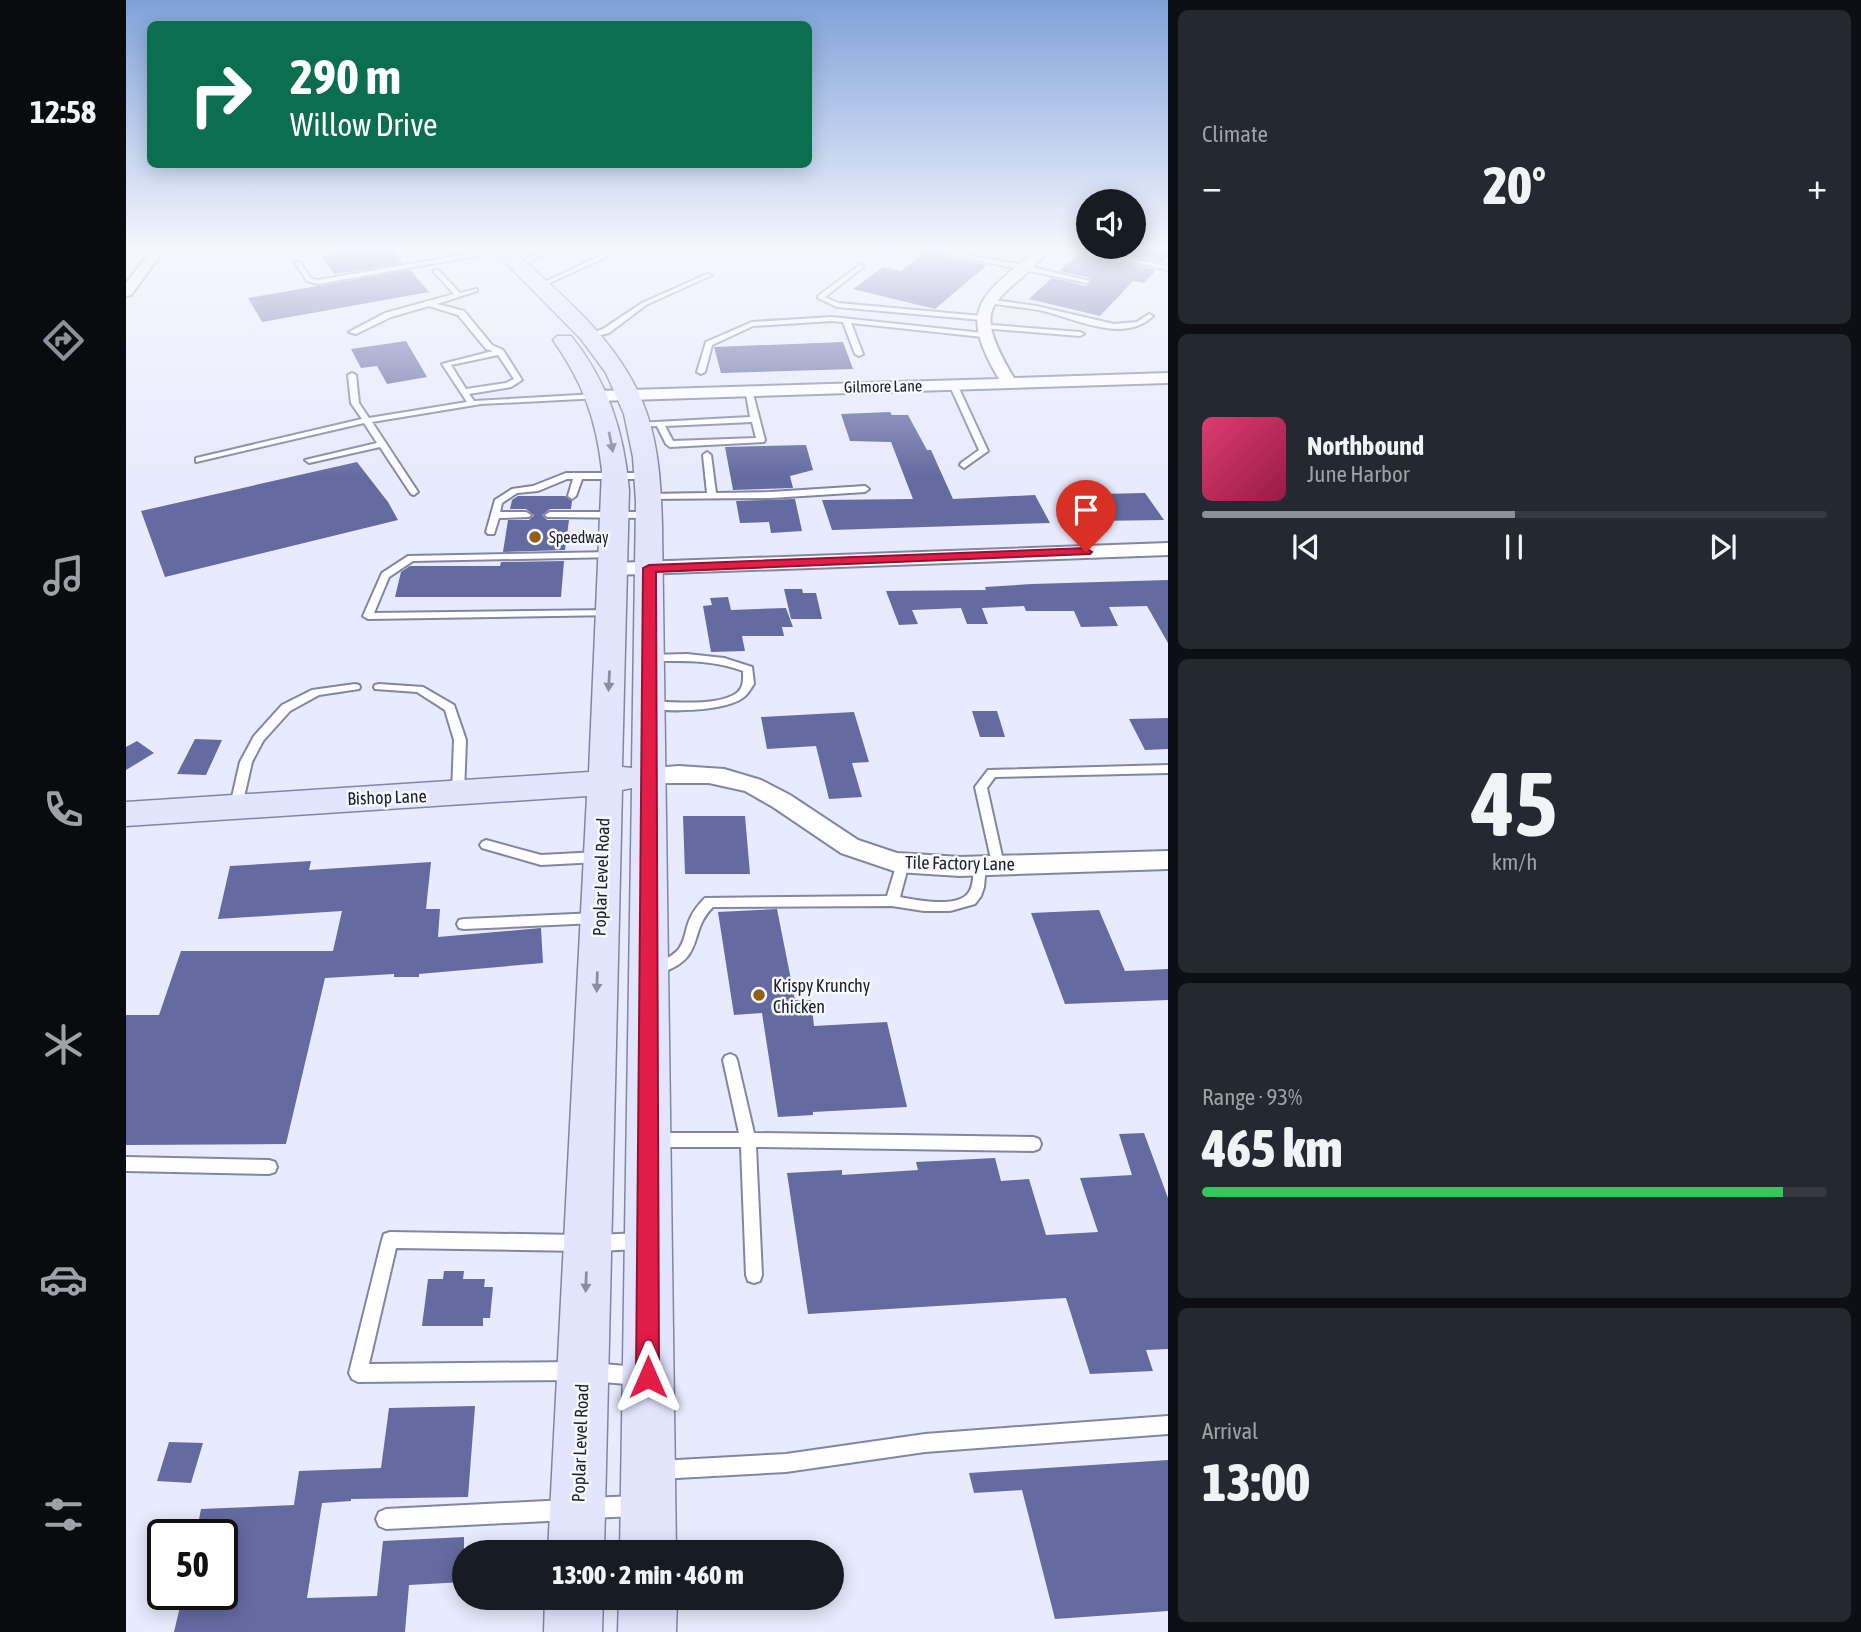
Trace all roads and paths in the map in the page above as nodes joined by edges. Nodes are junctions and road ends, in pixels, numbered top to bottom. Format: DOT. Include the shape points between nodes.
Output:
graph roads {
  1 [pos="365,326"];
  2 [pos="472,326"];
  3 [pos="552,326"];
  4 [pos="578,326"];
  5 [pos="613,326"];
  6 [pos="747,326"];
  7 [pos="848,326"];
  8 [pos="982,326"];
  9 [pos="984,326"];
  10 [pos="1112,326"];
  11 [pos="1132,326"];
  12 [pos="353,332"];
  13 [pos="1080,334"];
  14 [pos="588,336"];
  15 [pos="500,352"];
  16 [pos="859,354"];
  17 [pos="701,372"];
  18 [pos="352,375"];
  19 [pos="1168,378"];
  20 [pos="1009,382"];
  21 [pos="953,384"];
  22 [pos="748,390"];
  23 [pos="465,392"];
  24 [pos="628,394"];
  25 [pos="597,396"];
  26 [pos="472,404"];
  27 [pos="754,419"];
  28 [pos="366,421"];
  29 [pos="660,424"];
  30 [pos="637,425"];
  31 [pos="382,444"];
  32 [pos="706,455"];
  33 [pos="199,460"];
  34 [pos="309,460"];
  35 [pos="964,466"];
  36 [pos="578,476"];
  37 [pos="616,478"];
  38 [pos="547,484"];
  39 [pos="865,489"];
  40 [pos="414,492"];
  41 [pos="546,496"];
  42 [pos="572,496"];
  43 [pos="648,496"];
  44 [pos="712,496"];
  45 [pos="523,512"];
  46 [pos="495,515"];
  47 [pos="550,515"];
  48 [pos="616,515"];
  49 [pos="491,532"];
  50 [pos="1168,549"];
  51 [pos="614,562"];
  52 [pos="649,568"];
  53 [pos="612,612"];
  54 [pos="649,658"];
  55 [pos="355,687"];
  56 [pos="379,687"];
  57 [pos="648,705"];
  58 [pos="1168,769"];
  59 [pos="648,775"];
  60 [pos="604,781"];
  61 [pos="458,793"];
  62 [pos="236,806"];
  63 [pos="126,814"];
  64 [pos="486,845"];
  65 [pos="602,857"];
  66 [pos="1168,860"];
  67 [pos="903,863"];
  68 [pos="989,865"];
  69 [pos="892,901"];
  70 [pos="600,918"];
  71 [pos="464,924"];
  72 [pos="648,971"];
  73 [pos="730,1060"];
  74 [pos="648,1140"];
  75 [pos="748,1140"];
  76 [pos="1033,1144"];
  77 [pos="126,1164"];
  78 [pos="269,1167"];
  79 [pos="648,1241"];
  80 [pos="587,1243"];
  81 [pos="754,1275"];
  82 [pos="582,1371"];
  83 [pos="648,1377"];
  84 [pos="1168,1425"];
  85 [pos="648,1488"];
  86 [pos="577,1509"];
  87 [pos="386,1520"];
  88 [pos="576,1540"];
  89 [pos="648,1540"];
  90 [pos="574,1610"];
  91 [pos="648,1610"];
  92 [pos="573,1632"];
  93 [pos="648,1632"];
  1 -- 12 [label="lane"];
  2 -- 15 [label="lane" via="489,347"];
  3 -- 25 [label="main road, Poplar Level Road"];
  4 -- 14 [label="main road"];
  5 -- 14 [label="lane"];
  6 -- 17 [label="lane" via="709,344"];
  7 -- 16 [label="lane"];
  8 -- 20 [label="street"];
  9 -- 13 [label="lane"];
  10 -- 11 [label="lane"];
  14 -- 24 [label="main road"];
  15 -- 23 [label="lane" via="518,380"];
  15 -- 23 [label="lane" via="446,364"];
  18 -- 28 [label="lane" via="355,403"];
  19 -- 20 [label="street, Gilmore Lane"];
  20 -- 21 [label="street, Gilmore Lane"];
  21 -- 22 [label="street, Gilmore Lane"];
  21 -- 35 [label="lane" via="984,450"];
  22 -- 24 [label="street, Gilmore Lane"];
  22 -- 27 [label="lane"];
  23 -- 26 [label="lane"];
  24 -- 25 [label="street, Gilmore Lane"];
  24 -- 30 [label="main road"];
  25 -- 26 [label="lane"];
  25 -- 37 [label="main road, Poplar Level Road, one-way" via="608,427"];
  26 -- 28 [label="lane"];
  27 -- 29 [label="lane"];
  27 -- 29 [label="lane" via="761,440 670,444"];
  28 -- 31 [label="lane"];
  28 -- 33 [label="lane"];
  29 -- 30 [label="lane"];
  30 -- 43 [label="main road"];
  31 -- 34 [label="lane"];
  31 -- 40 [label="lane"];
  32 -- 44 [label="lane"];
  36 -- 37 [label="lane"];
  36 -- 38 [label="lane" via="566,475"];
  36 -- 42 [label="lane"];
  37 -- 43 [label="lane"];
  37 -- 48 [label="main road, Poplar Level Road"];
  38 -- 41 [label="lane"];
  38 -- 46 [label="lane" via="525,493 514,491 498,502"];
  39 -- 44 [label="lane"];
  43 -- 44 [label="lane"];
  43 -- 48 [label="lane"];
  43 -- 52 [label="main road"];
  45 -- 46 [label="lane"];
  46 -- 49 [label="lane"];
  47 -- 48 [label="lane" via="568,511"];
  48 -- 51 [label="main road, Poplar Level Road"];
  50 -- 52 [label="street"];
  51 -- 52 [label="street"];
  51 -- 53 [label="main road, Poplar Level Road"];
  51 -- 53 [label="lane" via="411,558 385,575 368,615"];
  52 -- 54 [label="main road"];
  53 -- 60 [label="main road, Poplar Level Road, one-way"];
  54 -- 57 [label="main road"];
  54 -- 57 [label="lane" via="724,660 748,669 751,679 743,696 720,704"];
  55 -- 62 [label="lane" via="316,692 286,708 258,739 246,762"];
  56 -- 61 [label="lane" via="418,689 450,708 460,740"];
  57 -- 59 [label="main road"];
  58 -- 68 [label="lane" via="992,773 981,787"];
  59 -- 60 [label="main road, Bishop Lane"];
  59 -- 67 [label="street, Tile Factory Lane" via="686,773 753,785 847,847"];
  59 -- 72 [label="main road"];
  60 -- 61 [label="main road, Bishop Lane"];
  60 -- 65 [label="main road, Poplar Level Road"];
  61 -- 62 [label="main road, Bishop Lane"];
  62 -- 63 [label="main road, Bishop Lane"];
  64 -- 65 [label="lane" via="541,860"];
  65 -- 70 [label="main road, Poplar Level Road"];
  66 -- 68 [label="street, Tile Factory Lane"];
  67 -- 68 [label="street, Tile Factory Lane"];
  67 -- 69 [label="lane"];
  68 -- 69 [label="lane" via="968,902 954,906"];
  69 -- 72 [label="lane" via="710,902 701,909 683,955 670,965"];
  70 -- 71 [label="lane"];
  70 -- 80 [label="main road, Poplar Level Road, one-way"];
  72 -- 74 [label="main road"];
  73 -- 75 [label="lane"];
  74 -- 75 [label="lane"];
  74 -- 79 [label="main road"];
  75 -- 76 [label="lane"];
  75 -- 81 [label="lane"];
  77 -- 78 [label="lane"];
  79 -- 80 [label="lane"];
  79 -- 83 [label="main road"];
  80 -- 82 [label="main road, Poplar Level Road, one-way"];
  80 -- 82 [label="lane" via="390,1240 359,1373"];
  82 -- 83 [label="lane"];
  82 -- 86 [label="main road, Poplar Level Road"];
  83 -- 85 [label="main road"];
  84 -- 85 [label="lane" via="925,1443"];
  85 -- 86 [label="lane"];
  85 -- 89 [label="main road"];
  86 -- 87 [label="lane"];
  86 -- 88 [label="main road, Poplar Level Road"];
  90 -- 92 [label="main road"];
  91 -- 93 [label="main road"];
}
